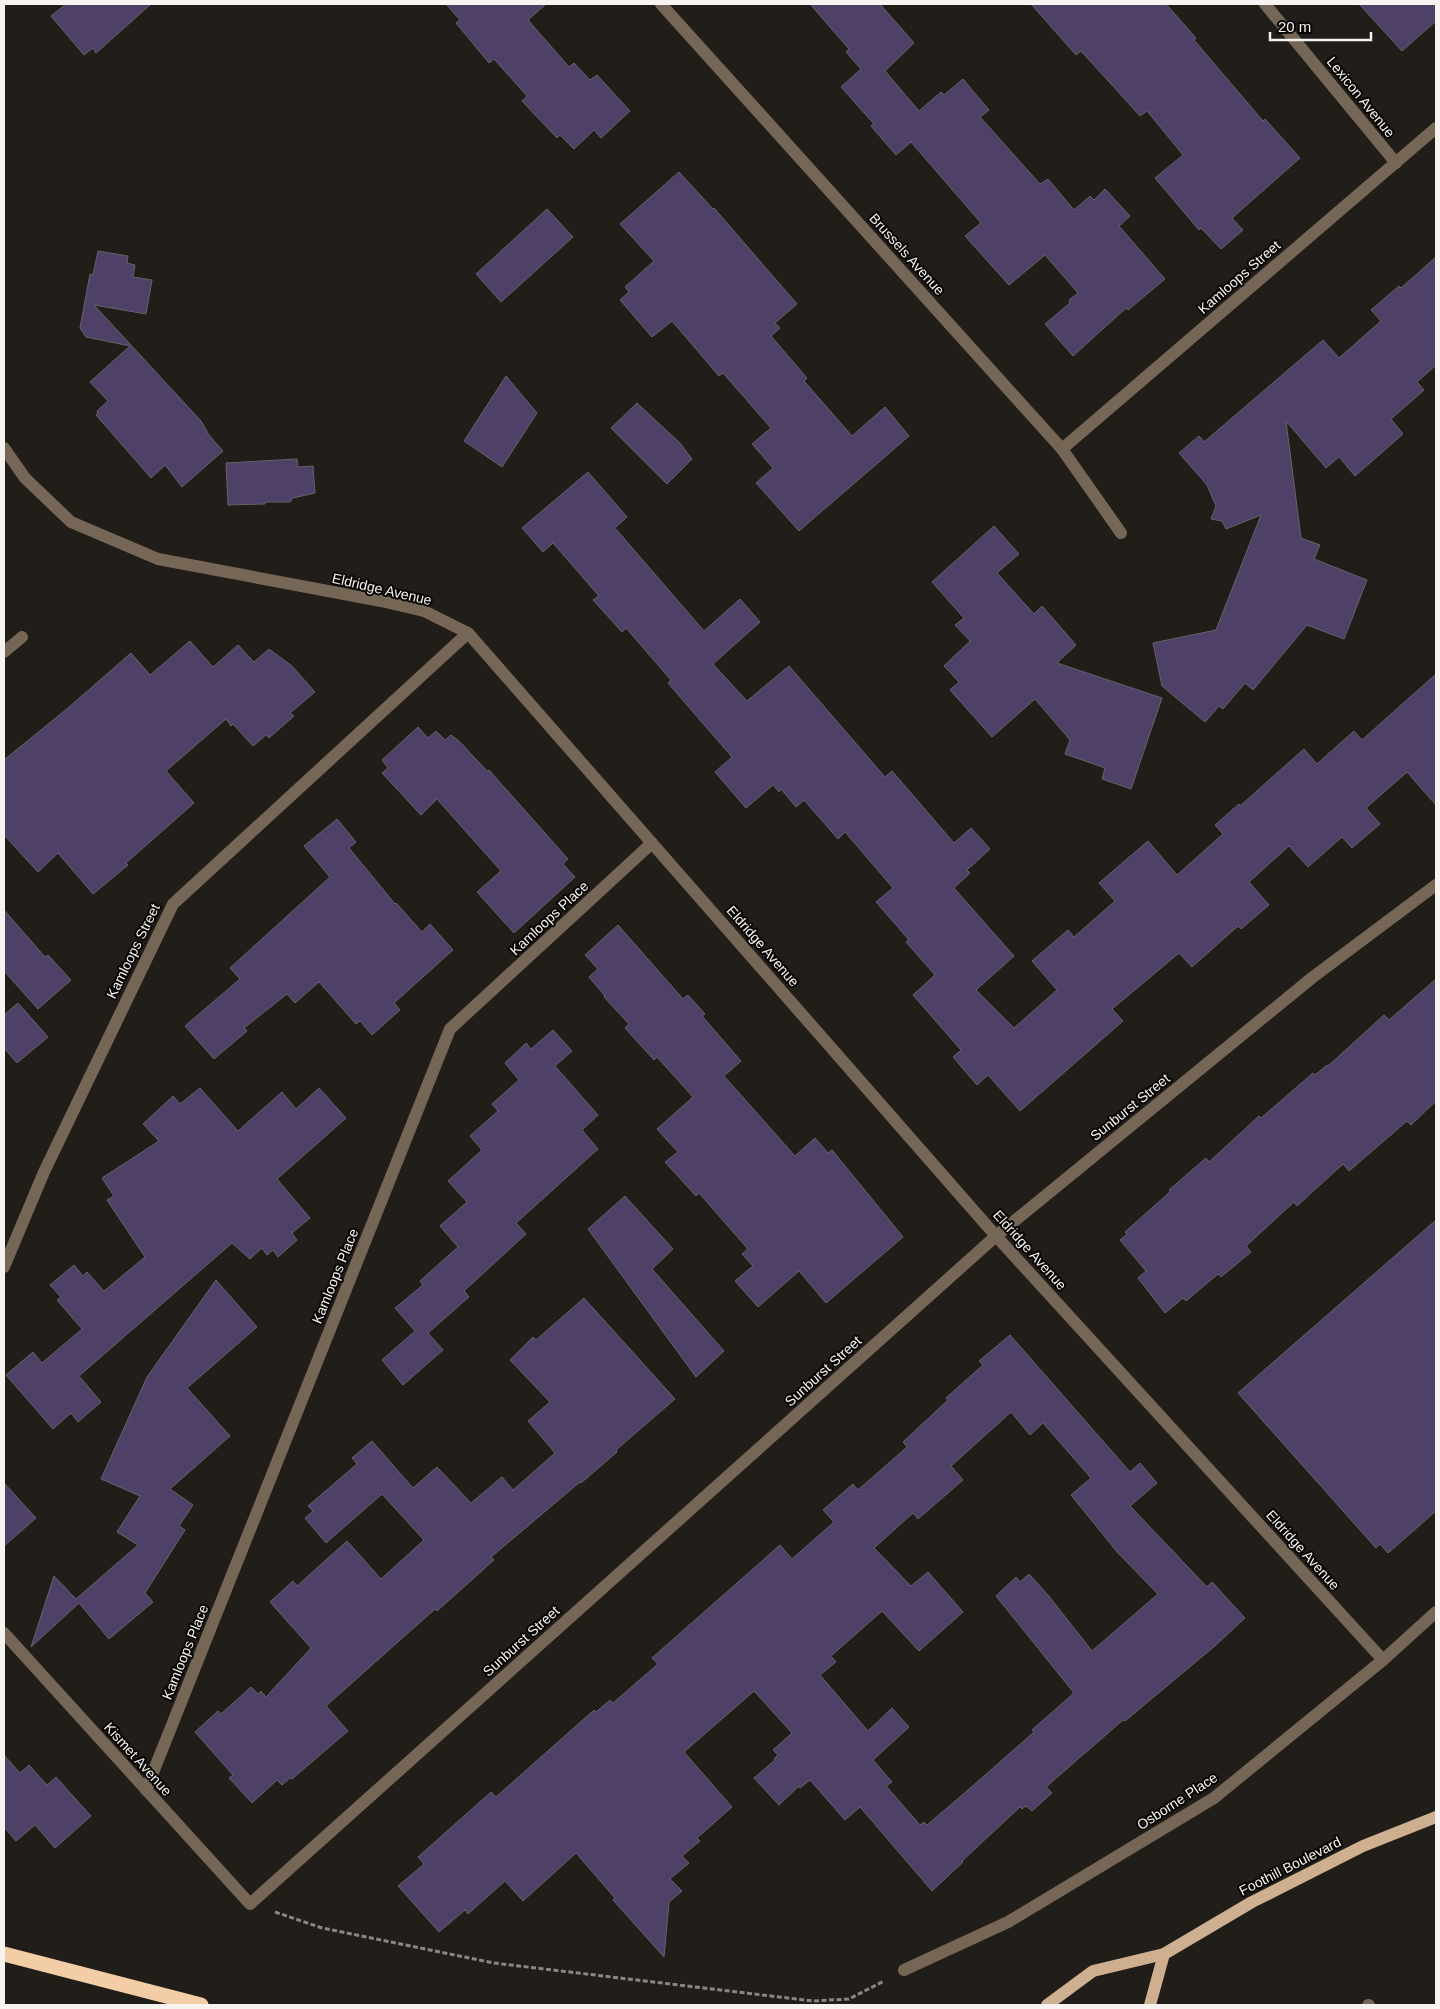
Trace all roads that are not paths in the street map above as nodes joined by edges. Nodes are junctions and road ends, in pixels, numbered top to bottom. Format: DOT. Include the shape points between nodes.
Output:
graph roads {
  1 [pos="661,4"];
  2 [pos="1265,4"];
  3 [pos="1436,128"];
  4 [pos="1396,163"];
  5 [pos="4,448"];
  6 [pos="1062,449"];
  7 [pos="1121,533"];
  8 [pos="468,633"];
  9 [pos="22,637"];
  10 [pos="4,652"];
  11 [pos="652,843"];
  12 [pos="1436,885"];
  13 [pos="996,1236"];
  14 [pos="4,1267"];
  15 [pos="1436,1612"];
  16 [pos="4,1633"];
  17 [pos="1383,1660"];
  18 [pos="146,1790"];
  19 [pos="1436,1818"];
  20 [pos="250,1904"];
  21 [pos="4,1954"];
  22 [pos="1164,1954"];
  23 [pos="904,1970"];
  24 [pos="201,2005"];
  25 [pos="1047,2005"];
  26 [pos="1150,2005"];
  1 -- 6 [label="street, Brussels Avenue"];
  2 -- 4 [label="street, Lexicon Avenue"];
  3 -- 4 [label="street, Kamloops Street"];
  4 -- 6 [label="street, Kamloops Street"];
  5 -- 8 [label="street, Eldridge Avenue" via="25,478 71,522 158,559 381,601 424,612"];
  6 -- 7 [label="street, Brussels Avenue"];
  8 -- 11 [label="street, Eldridge Avenue"];
  8 -- 14 [label="street, Kamloops Street" via="173,904 44,1172"];
  9 -- 10 [label="street"];
  11 -- 13 [label="street, Eldridge Avenue"];
  11 -- 18 [label="street, Kamloops Place" via="450,1029"];
  12 -- 13 [label="street, Sunburst Street" via="1313,977"];
  13 -- 17 [label="street, Eldridge Avenue"];
  13 -- 20 [label="street, Sunburst Street"];
  15 -- 17 [label="street, Osborne Place"];
  16 -- 18 [label="street, Kismet Avenue"];
  17 -- 23 [label="street, Osborne Place" via="1214,1798 1008,1922"];
  18 -- 20 [label="street, Kismet Avenue"];
  19 -- 22 [label="main road, Foothill Boulevard" via="1364,1846 1260,1898"];
  21 -- 24 [label="highway"];
  22 -- 25 [label="main road, Foothill Boulevard" via="1093,1971"];
  22 -- 26 [label="main road"];
}
